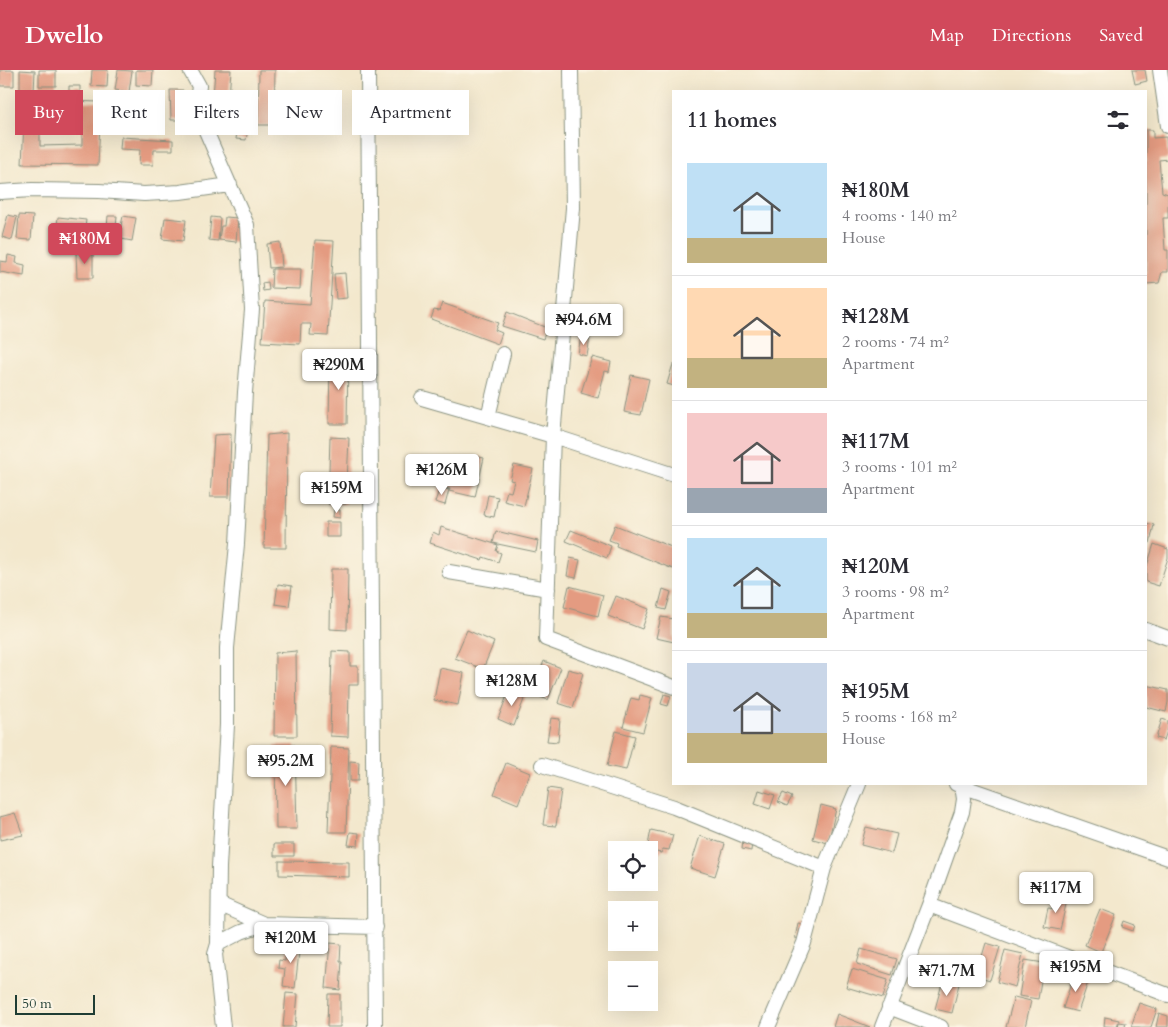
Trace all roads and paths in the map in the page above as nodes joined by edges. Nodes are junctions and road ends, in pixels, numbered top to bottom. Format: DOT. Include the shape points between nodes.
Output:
graph roads {
  1 [pos="190,70"];
  2 [pos="368,70"];
  3 [pos="571,70"];
  4 [pos="1160,70"];
  5 [pos="1168,126"];
  6 [pos="230,185"];
  7 [pos="0,192"];
  8 [pos="503,354"];
  9 [pos="422,398"];
  10 [pos="488,417"];
  11 [pos="553,436"];
  12 [pos="672,474"];
  13 [pos="449,572"];
  14 [pos="548,589"];
  15 [pos="1147,630"];
  16 [pos="1168,638"];
  17 [pos="672,686"];
  18 [pos="542,765"];
  19 [pos="859,785"];
  20 [pos="959,785"];
  21 [pos="1168,858"];
  22 [pos="824,868"];
  23 [pos="219,904"];
  24 [pos="929,905"];
  25 [pos="264,924"];
  26 [pos="375,927"];
  27 [pos="218,944"];
  28 [pos="1168,995"];
  29 [pos="889,1008"];
  30 [pos="223,1027"];
  31 [pos="375,1027"];
  32 [pos="768,1027"];
  33 [pos="882,1027"];
  34 [pos="941,1027"];
  1 -- 6 [label="street" via="199,86 196,108"];
  2 -- 26 [label="street"];
  3 -- 11 [label="street" via="573,208"];
  4 -- 5 [label="street"];
  6 -- 7 [label="street" via="144,194"];
  6 -- 23 [label="street" via="247,225 252,310 227,648"];
  8 -- 10 [label="street"];
  9 -- 10 [label="street"];
  10 -- 11 [label="street"];
  11 -- 12 [label="street"];
  11 -- 14 [label="street"];
  13 -- 14 [label="street"];
  14 -- 17 [label="street" via="546,639"];
  15 -- 16 [label="street"];
  18 -- 22 [label="street" via="674,807"];
  19 -- 22 [label="street"];
  20 -- 21 [label="street"];
  20 -- 24 [label="street" via="964,799 962,812"];
  22 -- 32 [label="street" via="804,943"];
  23 -- 25 [label="street"];
  23 -- 27 [label="street"];
  24 -- 28 [label="street"];
  24 -- 29 [label="street"];
  25 -- 26 [label="street"];
  25 -- 27 [label="street"];
  26 -- 31 [label="street"];
  27 -- 30 [label="street" via="215,954"];
  29 -- 33 [label="street"];
  29 -- 34 [label="street"];
}
